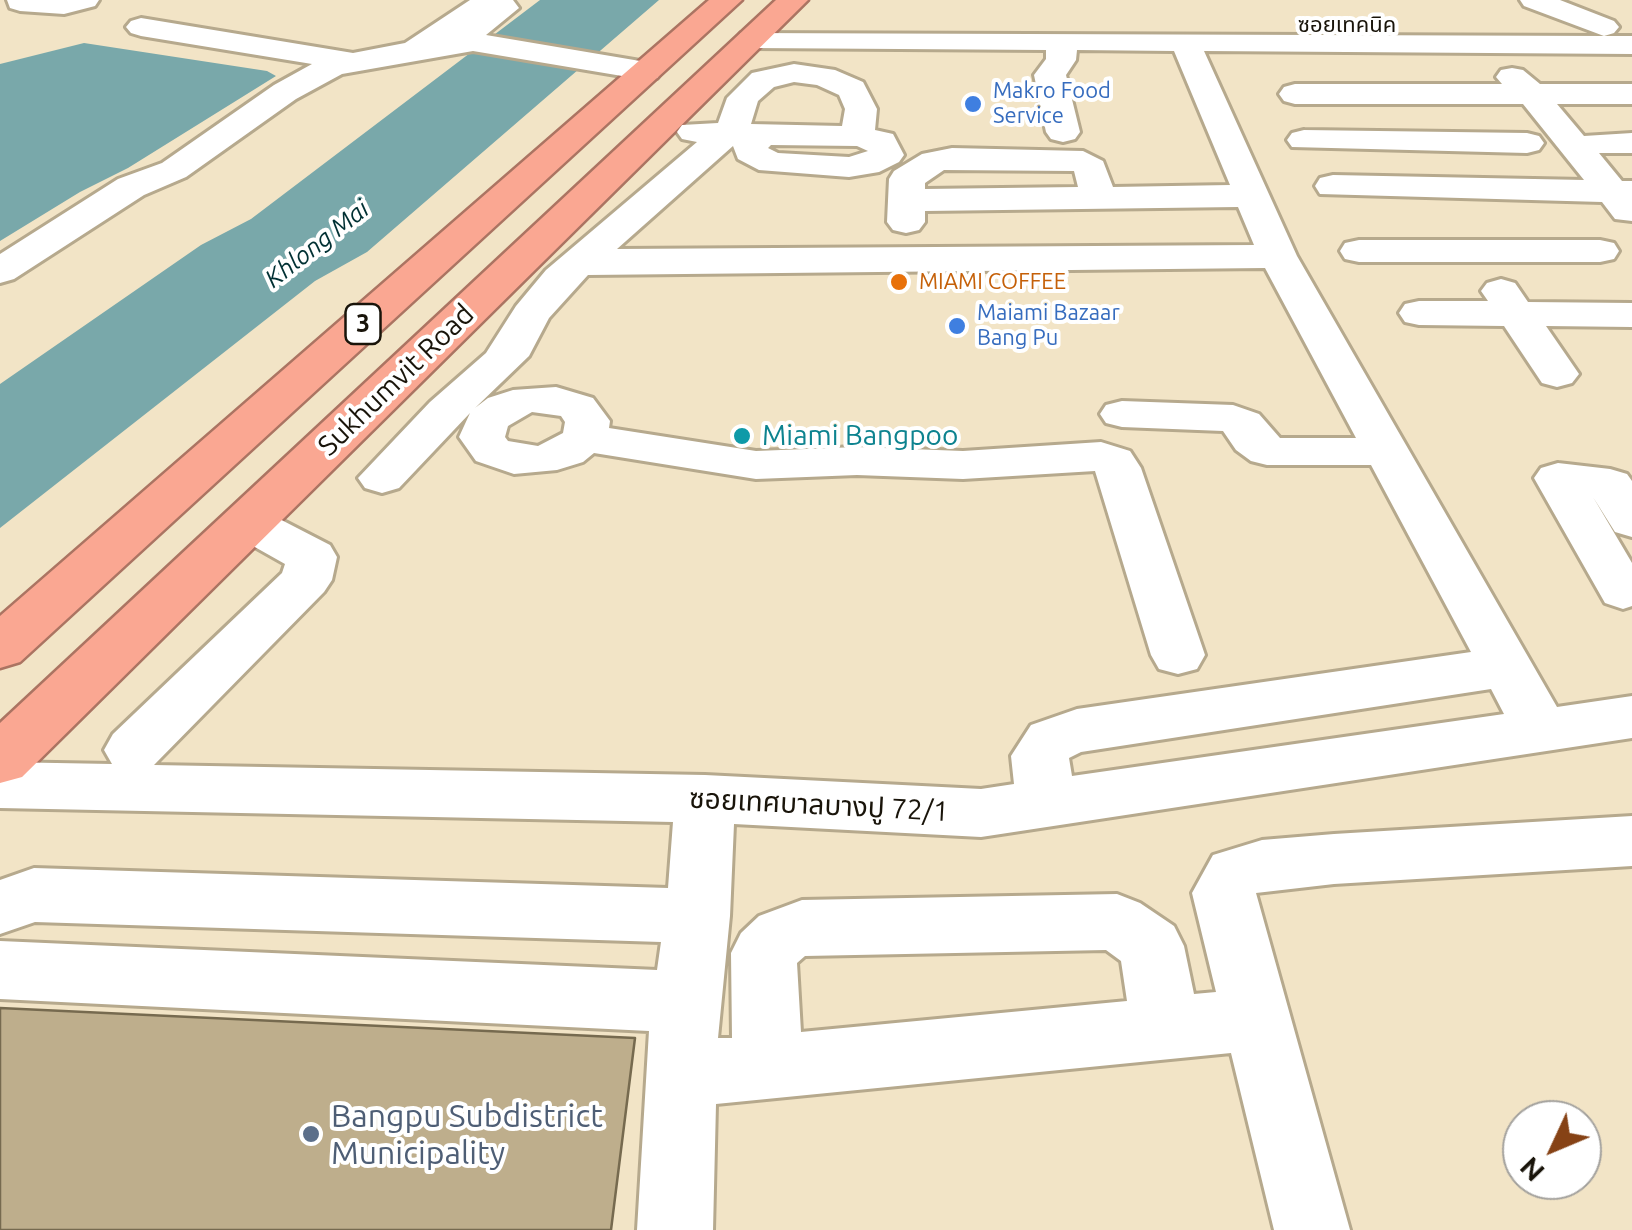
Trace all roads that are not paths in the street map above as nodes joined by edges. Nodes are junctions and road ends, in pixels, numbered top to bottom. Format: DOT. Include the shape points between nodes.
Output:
graph roads {
  1 [pos="85,0"];
  2 [pos="727,0"];
  3 [pos="793,0"];
  4 [pos="1534,0"];
  5 [pos="15,3"];
  6 [pos="1092,16"];
  7 [pos="141,27"];
  8 [pos="1618,27"];
  9 [pos="752,39"];
  10 [pos="1185,42"];
  11 [pos="475,43"];
  12 [pos="1473,44"];
  13 [pos="414,50"];
  14 [pos="1059,54"];
  15 [pos="1628,58"];
  16 [pos="1348,59"];
  17 [pos="353,62"];
  18 [pos="919,62"];
  19 [pos="646,71"];
  20 [pos="1296,94"];
  21 [pos="1374,94"];
  22 [pos="1532,94"];
  23 [pos="1632,94"];
  24 [pos="657,129"];
  25 [pos="1064,132"];
  26 [pos="743,136"];
  27 [pos="1304,140"];
  28 [pos="1406,142"];
  29 [pos="1526,142"];
  30 [pos="1596,143"];
  31 [pos="1632,144"];
  32 [pos="1333,186"];
  33 [pos="1252,196"];
  34 [pos="1625,199"];
  35 [pos="1359,250"];
  36 [pos="1474,250"];
  37 [pos="1600,251"];
  38 [pos="1278,256"];
  39 [pos="905,259"];
  40 [pos="576,265"];
  41 [pos="0,271"];
  42 [pos="1419,313"];
  43 [pos="1516,314"];
  44 [pos="1632,314"];
  45 [pos="1557,374"];
  46 [pos="380,395"];
  47 [pos="1122,414"];
  48 [pos="466,416"];
  49 [pos="1386,451"];
  50 [pos="382,478"];
  51 [pos="1632,521"];
  52 [pos="247,522"];
  53 [pos="1623,591"];
  54 [pos="0,648"];
  55 [pos="1178,655"];
  56 [pos="1506,667"];
  57 [pos="1632,718"];
  58 [pos="1542,733"];
  59 [pos="133,750"];
  60 [pos="0,760"];
  61 [pos="0,785"];
  62 [pos="705,799"];
  63 [pos="1046,803"];
  64 [pos="1632,841"];
  65 [pos="0,907"];
  66 [pos="698,916"];
  67 [pos="0,970"];
  68 [pos="685,1002"];
  69 [pos="1258,1019"];
  70 [pos="1166,1028"];
  71 [pos="768,1068"];
  72 [pos="683,1072"];
  73 [pos="675,1230"];
  74 [pos="1312,1230"];
  1 -- 5 [label="street"];
  2 -- 19 [label="highway, 3"];
  3 -- 9 [label="highway, Sukhumvit Road / 3"];
  4 -- 8 [label="street"];
  6 -- 8 [label="street, ซอยเทคนิค" via="1131,24"];
  7 -- 17 [label="street"];
  9 -- 14 [label="street"];
  9 -- 24 [label="highway, Sukhumvit Road / 3"];
  10 -- 12 [label="street"];
  10 -- 14 [label="street"];
  10 -- 33 [label="street"];
  11 -- 13 [label="street"];
  11 -- 13 [label="street" via="469,36 504,4 472,8"];
  11 -- 19 [label="street"];
  12 -- 15 [label="street"];
  12 -- 22 [label="street"];
  13 -- 17 [label="street"];
  14 -- 18 [label="street"];
  14 -- 25 [label="street" via="1050,75"];
  16 -- 21 [label="street"];
  17 -- 41 [label="street" via="285,92 174,170 131,187"];
  19 -- 54 [label="highway, 3"];
  20 -- 21 [label="street"];
  21 -- 22 [label="street"];
  21 -- 28 [label="street"];
  22 -- 23 [label="street"];
  22 -- 34 [label="street"];
  24 -- 26 [label="street"];
  24 -- 46 [label="highway, Sukhumvit Road / 3"];
  26 -- 26 [label="street" via="857,136 861,108 852,89 824,77 794,73 763,80 743,98 736,123"];
  26 -- 40 [label="street"];
  27 -- 28 [label="street"];
  28 -- 29 [label="street"];
  28 -- 36 [label="street"];
  30 -- 31 [label="street"];
  32 -- 34 [label="street"];
  33 -- 38 [label="street"];
  33 -- 39 [label="street" via="906,200"];
  35 -- 36 [label="street"];
  36 -- 37 [label="street"];
  36 -- 43 [label="street"];
  38 -- 39 [label="street"];
  38 -- 49 [label="street"];
  39 -- 40 [label="street"];
  40 -- 48 [label="street" via="530,316"];
  42 -- 43 [label="street"];
  43 -- 44 [label="street"];
  43 -- 45 [label="street"];
  46 -- 48 [label="street"];
  46 -- 52 [label="highway, Sukhumvit Road / 3"];
  47 -- 49 [label="street" via="1233,418 1267,451 1284,454"];
  48 -- 50 [label="street"];
  48 -- 55 [label="street" via="492,452 514,460 542,460 584,438 756,466 1102,456 1118,468"];
  49 -- 56 [label="street"];
  51 -- 53 [label="street" via="1610,484 1558,478"];
  52 -- 59 [label="street" via="312,557 306,580"];
  52 -- 60 [label="highway, Sukhumvit Road / 3"];
  56 -- 58 [label="street"];
  56 -- 63 [label="street" via="1077,731 1051,740 1040,756"];
  57 -- 58 [label="street, ซอยเทศบาลบางปู 72/1"];
  58 -- 63 [label="street, ซอยเทศบาลบางปู 72/1"];
  61 -- 62 [label="street, ซอยเทศบาลบางปู 72/1"];
  62 -- 63 [label="street, ซอยเทศบาลบางปู 72/1" via="981,812"];
  62 -- 66 [label="street"];
  64 -- 69 [label="street" via="1334,859 1235,873 1224,893"];
  65 -- 66 [label="street" via="34,896"];
  66 -- 68 [label="street"];
  67 -- 68 [label="street"];
  68 -- 72 [label="street"];
  69 -- 70 [label="street"];
  69 -- 74 [label="street"];
  70 -- 71 [label="street"];
  70 -- 71 [label="street" via="1150,946 1117,922 802,928 764,953"];
  71 -- 72 [label="street"];
  72 -- 73 [label="street"];
}
